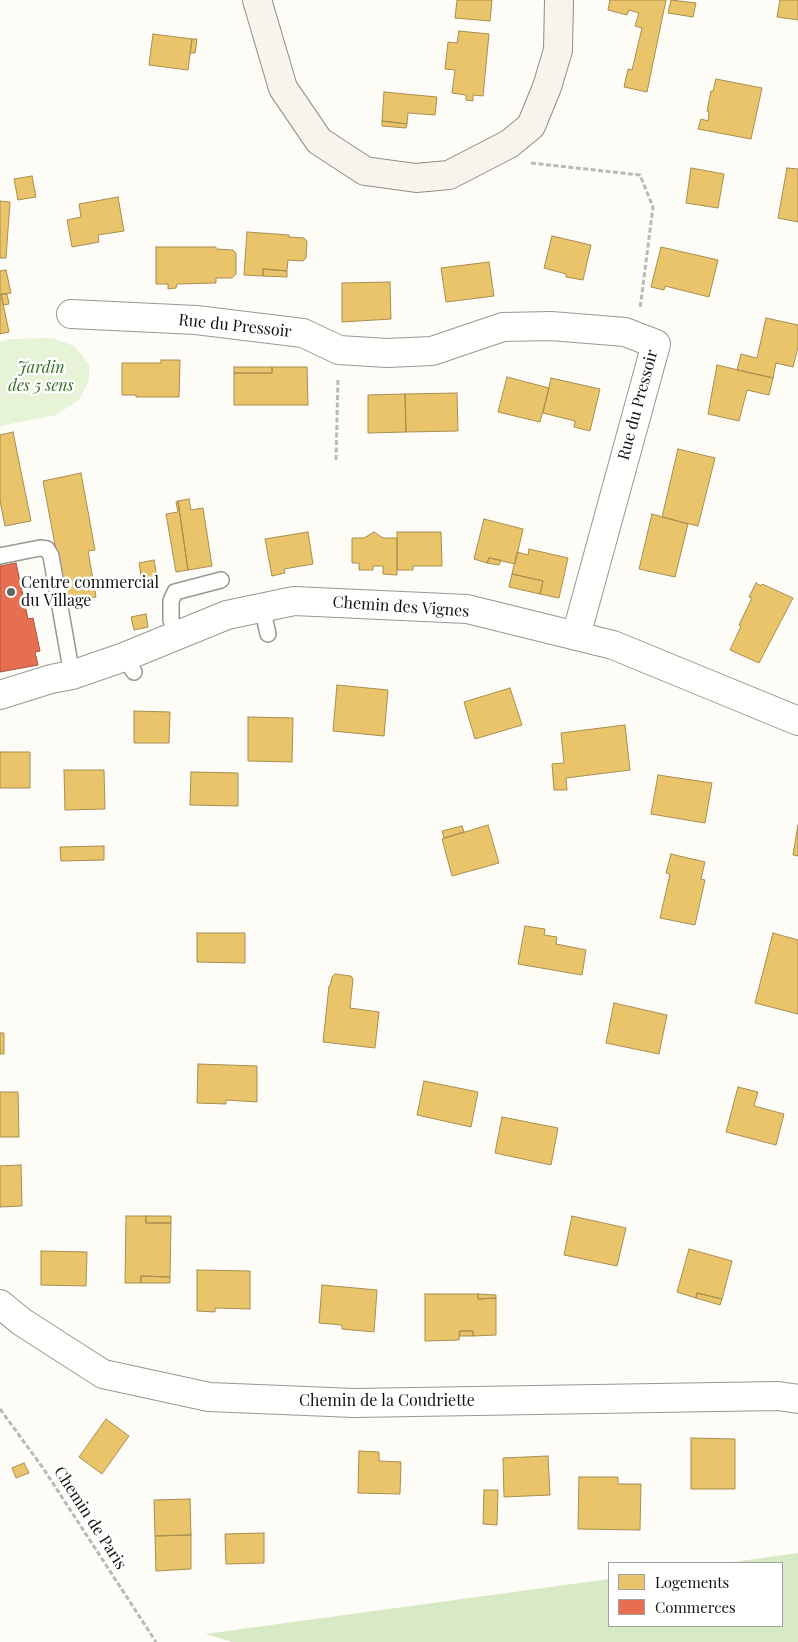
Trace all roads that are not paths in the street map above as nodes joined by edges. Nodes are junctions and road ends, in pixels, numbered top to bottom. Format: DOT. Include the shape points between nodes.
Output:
graph roads {
  1 [pos="257,0"];
  2 [pos="559,0"];
  3 [pos="71,314"];
  4 [pos="0,556"];
  5 [pos="221,580"];
  6 [pos="262,607"];
  7 [pos="268,634"];
  8 [pos="176,636"];
  9 [pos="576,636"];
  10 [pos="72,675"];
  11 [pos="0,696"];
  12 [pos="798,721"];
  13 [pos="0,1304"];
  14 [pos="798,1399"];
  1 -- 2 [label="street" via="283,88 319,141 365,171 416,178 449,175 509,144 531,126 558,50"];
  3 -- 9 [label="street, Rue du Pressoir" via="196,320 304,333 339,350 387,354 432,350 503,327 551,326 625,332 656,344"];
  4 -- 10 [label="lane" via="40,548 51,556"];
  5 -- 8 [label="lane" via="175,592 171,601 171,620"];
  6 -- 7 [label="lane"];
  6 -- 8 [label="street, Chemin des Vignes" via="227,615"];
  6 -- 9 [label="street, Chemin des Vignes" via="294,601 467,610"];
  8 -- 10 [label="street, Chemin des Vignes" via="129,664"];
  9 -- 12 [label="street, Chemin des Vignes" via="614,645"];
  10 -- 11 [label="street, Chemin des Vignes"];
  13 -- 14 [label="street, Chemin de la Coudriette" via="22,1322 103,1374 209,1397 354,1403 778,1396"];
}
